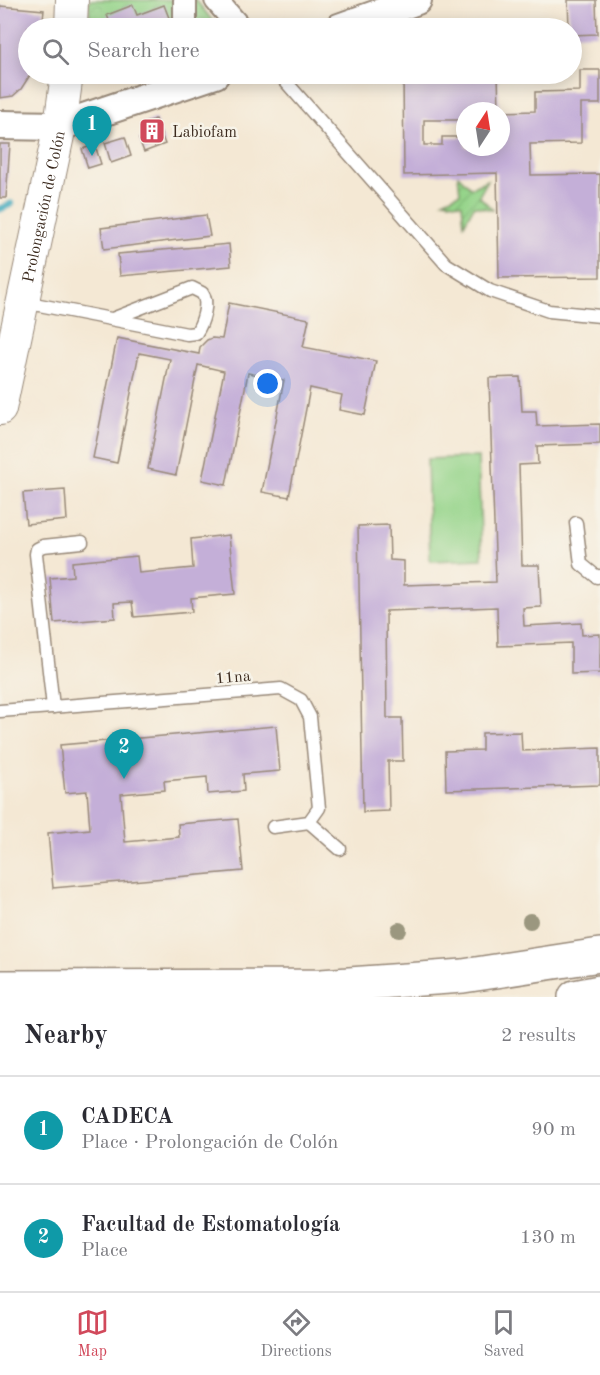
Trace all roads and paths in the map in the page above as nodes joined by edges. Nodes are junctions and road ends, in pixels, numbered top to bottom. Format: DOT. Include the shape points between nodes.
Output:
graph roads {
  1 [pos="72,0"];
  2 [pos="185,0"];
  3 [pos="216,0"];
  4 [pos="417,0"];
  5 [pos="71,18"];
  6 [pos="185,18"];
  7 [pos="231,18"];
  8 [pos="367,18"];
  9 [pos="66,84"];
  10 [pos="173,84"];
  11 [pos="288,84"];
  12 [pos="0,125"];
  13 [pos="60,126"];
  14 [pos="23,301"];
  15 [pos="600,316"];
  16 [pos="112,319"];
  17 [pos="0,409"];
  18 [pos="576,522"];
  19 [pos="82,542"];
  20 [pos="600,576"];
  21 [pos="53,707"];
  22 [pos="0,711"];
  23 [pos="309,822"];
  24 [pos="273,827"];
  25 [pos="340,849"];
  26 [pos="600,955"];
  27 [pos="0,987"];
  28 [pos="600,992"];
  29 [pos="575,997"];
  1 -- 5 [label="main road"];
  2 -- 6 [label="street"];
  3 -- 7 [label="street"];
  4 -- 8 [label="street"];
  9 -- 13 [label="main road, Prolongación de Colón"];
  10 -- 13 [label="street"];
  11 -- 15 [label="lane" via="446,264 490,291 549,311"];
  12 -- 13 [label="street"];
  13 -- 14 [label="main road, Prolongación de Colón"];
  14 -- 16 [label="lane"];
  14 -- 17 [label="main road, Prolongación de Colón"];
  16 -- 16 [label="lane" via="196,333 206,302 192,288"];
  18 -- 20 [label="lane" via="581,564"];
  19 -- 21 [label="lane" via="43,546 36,554"];
  21 -- 22 [label="lane, 11na"];
  21 -- 23 [label="lane, 11na" via="281,688 301,700 310,717 320,808"];
  23 -- 24 [label="lane"];
  23 -- 25 [label="lane"];
  26 -- 27 [label="highway" via="464,976 321,986"];
  28 -- 29 [label="highway"];
}
